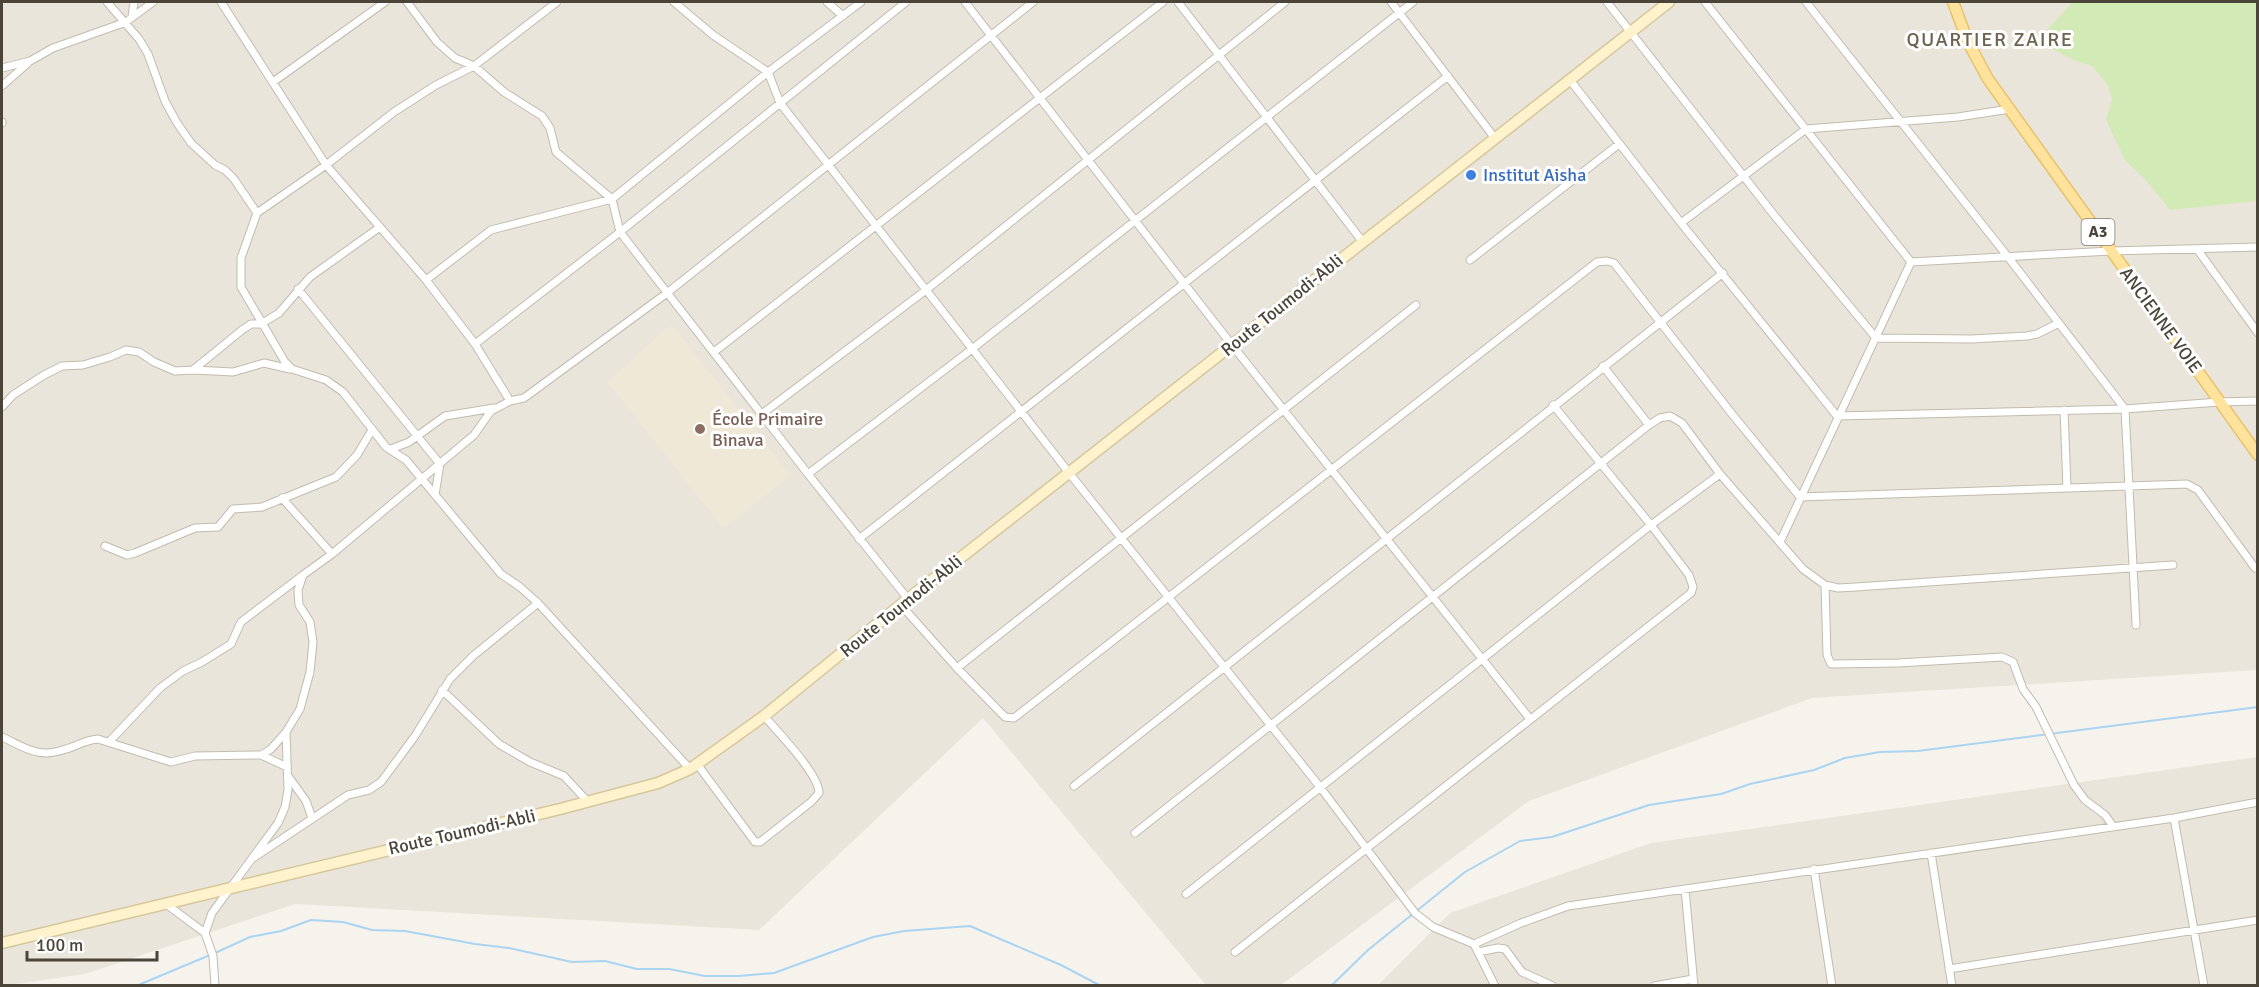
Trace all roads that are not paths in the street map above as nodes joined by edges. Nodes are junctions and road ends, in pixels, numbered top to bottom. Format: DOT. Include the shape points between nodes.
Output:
graph roads {
  1 [pos="107,2"];
  2 [pos="134,2"];
  3 [pos="153,2"];
  4 [pos="222,2"];
  5 [pos="385,2"];
  6 [pos="406,2"];
  7 [pos="557,2"];
  8 [pos="674,2"];
  9 [pos="827,2"];
  10 [pos="861,2"];
  11 [pos="906,2"];
  12 [pos="965,2"];
  13 [pos="1033,2"];
  14 [pos="1163,2"];
  15 [pos="1178,2"];
  16 [pos="1286,2"];
  17 [pos="1391,2"];
  18 [pos="1413,2"];
  19 [pos="1607,2"];
  20 [pos="1669,2"];
  21 [pos="1705,2"];
  22 [pos="1806,2"];
  23 [pos="1953,2"];
  24 [pos="1399,12"];
  25 [pos="843,16"];
  26 [pos="132,17"];
  27 [pos="126,22"];
  28 [pos="1630,32"];
  29 [pos="991,35"];
  30 [pos="1218,55"];
  31 [pos="30,61"];
  32 [pos="474,66"];
  33 [pos="2,68"];
  34 [pos="768,72"];
  35 [pos="1448,76"];
  36 [pos="1570,80"];
  37 [pos="273,82"];
  38 [pos="2,86"];
  39 [pos="1040,98"];
  40 [pos="780,103"];
  41 [pos="2010,109"];
  42 [pos="1267,118"];
  43 [pos="1900,121"];
  44 [pos="1806,129"];
  45 [pos="1494,137"];
  46 [pos="1619,144"];
  47 [pos="1088,160"];
  48 [pos="326,165"];
  49 [pos="828,165"];
  50 [pos="1744,175"];
  51 [pos="1314,179"];
  52 [pos="612,199"];
  53 [pos="257,213"];
  54 [pos="1135,220"];
  55 [pos="1681,223"];
  56 [pos="877,225"];
  57 [pos="380,227"];
  58 [pos="620,232"];
  59 [pos="1362,242"];
  60 [pos="2258,247"];
  61 [pos="2197,249"];
  62 [pos="2111,251"];
  63 [pos="2008,257"];
  64 [pos="1470,260"];
  65 [pos="1911,262"];
  66 [pos="1723,273"];
  67 [pos="426,280"];
  68 [pos="1184,283"];
  69 [pos="298,289"];
  70 [pos="926,290"];
  71 [pos="667,293"];
  72 [pos="1416,305"];
  73 [pos="1660,321"];
  74 [pos="2059,323"];
  75 [pos="261,324"];
  76 [pos="2255,325"];
  77 [pos="2258,333"];
  78 [pos="1876,338"];
  79 [pos="475,344"];
  80 [pos="1232,345"];
  81 [pos="972,349"];
  82 [pos="714,352"];
  83 [pos="1603,366"];
  84 [pos="292,369"];
  85 [pos="193,370"];
  86 [pos="510,401"];
  87 [pos="2258,401"];
  88 [pos="2219,402"];
  89 [pos="1553,405"];
  90 [pos="2,407"];
  91 [pos="497,407"];
  92 [pos="2125,409"];
  93 [pos="1283,410"];
  94 [pos="2064,410"];
  95 [pos="1021,411"];
  96 [pos="762,414"];
  97 [pos="1837,416"];
  98 [pos="1649,425"];
  99 [pos="372,430"];
  100 [pos="415,436"];
  101 [pos="391,449"];
  102 [pos="2258,454"];
  103 [pos="440,464"];
  104 [pos="1600,464"];
  105 [pos="1332,470"];
  106 [pos="808,474"];
  107 [pos="1070,474"];
  108 [pos="1720,474"];
  109 [pos="422,479"];
  110 [pos="2130,486"];
  111 [pos="2067,488"];
  112 [pos="435,495"];
  113 [pos="1800,497"];
  114 [pos="282,498"];
  115 [pos="1651,525"];
  116 [pos="1122,537"];
  117 [pos="1386,538"];
  118 [pos="859,539"];
  119 [pos="1780,542"];
  120 [pos="105,546"];
  121 [pos="332,554"];
  122 [pos="2173,565"];
  123 [pos="2255,568"];
  124 [pos="2133,569"];
  125 [pos="303,575"];
  126 [pos="1825,585"];
  127 [pos="1431,596"];
  128 [pos="1169,598"];
  129 [pos="904,602"];
  130 [pos="538,603"];
  131 [pos="2136,626"];
  132 [pos="1482,658"];
  133 [pos="1224,666"];
  134 [pos="957,668"];
  135 [pos="442,690"];
  136 [pos="764,716"];
  137 [pos="1530,719"];
  138 [pos="1270,724"];
  139 [pos="286,732"];
  140 [pos="2,737"];
  141 [pos="109,742"];
  142 [pos="261,755"];
  143 [pos="693,766"];
  144 [pos="288,767"];
  145 [pos="288,775"];
  146 [pos="1074,786"];
  147 [pos="1320,787"];
  148 [pos="588,802"];
  149 [pos="2258,802"];
  150 [pos="312,818"];
  151 [pos="2175,818"];
  152 [pos="2113,826"];
  153 [pos="1135,833"];
  154 [pos="1367,847"];
  155 [pos="1931,853"];
  156 [pos="251,860"];
  157 [pos="1814,869"];
  158 [pos="230,887"];
  159 [pos="1685,889"];
  160 [pos="1186,894"];
  161 [pos="164,903"];
  162 [pos="2258,920"];
  163 [pos="2196,931"];
  164 [pos="205,933"];
  165 [pos="2,943"];
  166 [pos="1474,945"];
  167 [pos="1235,952"];
  168 [pos="1479,952"];
  169 [pos="1949,969"];
  170 [pos="1693,982"];
  171 [pos="215,986"];
  172 [pos="1495,986"];
  173 [pos="1553,986"];
  174 [pos="1654,986"];
  175 [pos="1832,986"];
  176 [pos="1952,986"];
  177 [pos="2204,986"];
  1 -- 27 [label="street"];
  2 -- 26 [label="street"];
  3 -- 26 [label="street"];
  4 -- 37 [label="street"];
  5 -- 37 [label="street"];
  6 -- 32 [label="street" via="437,42 454,58"];
  7 -- 32 [label="street"];
  8 -- 34 [label="street" via="713,35"];
  9 -- 25 [label="street"];
  10 -- 25 [label="street"];
  11 -- 40 [label="street"];
  12 -- 29 [label="street"];
  13 -- 29 [label="street"];
  14 -- 39 [label="street"];
  15 -- 30 [label="street"];
  16 -- 30 [label="street"];
  17 -- 24 [label="street"];
  18 -- 24 [label="street"];
  19 -- 28 [label="street"];
  20 -- 28 [label="street, Route Toumodi-Abli"];
  21 -- 44 [label="street"];
  22 -- 43 [label="street"];
  23 -- 41 [label="main road, ANCIENNE VOIE / A3" via="1980,66"];
  24 -- 35 [label="street"];
  24 -- 42 [label="street"];
  25 -- 34 [label="street"];
  26 -- 27 [label="street"];
  27 -- 31 [label="street" via="53,48"];
  27 -- 53 [label="street" via="148,54 177,123 192,143 234,179"];
  28 -- 36 [label="street, Route Toumodi-Abli"];
  28 -- 50 [label="street"];
  29 -- 39 [label="street"];
  29 -- 49 [label="street"];
  30 -- 42 [label="street"];
  30 -- 47 [label="street"];
  31 -- 33 [label="street"];
  31 -- 38 [label="street"];
  32 -- 48 [label="street" via="394,112"];
  32 -- 52 [label="street" via="504,92 542,116 550,128 556,152"];
  34 -- 40 [label="street"];
  34 -- 52 [label="street"];
  35 -- 45 [label="street"];
  35 -- 51 [label="street"];
  36 -- 45 [label="street, Route Toumodi-Abli"];
  36 -- 46 [label="street"];
  37 -- 48 [label="street"];
  39 -- 47 [label="street"];
  39 -- 56 [label="street"];
  40 -- 49 [label="street"];
  40 -- 58 [label="street"];
  41 -- 43 [label="street"];
  41 -- 62 [label="main road, ANCIENNE VOIE / A3"];
  42 -- 51 [label="street"];
  42 -- 54 [label="street"];
  43 -- 44 [label="street"];
  43 -- 63 [label="street"];
  44 -- 50 [label="street"];
  44 -- 65 [label="street"];
  45 -- 59 [label="street, Route Toumodi-Abli"];
  46 -- 55 [label="street"];
  46 -- 64 [label="street"];
  47 -- 54 [label="street"];
  47 -- 70 [label="street"];
  48 -- 53 [label="street"];
  48 -- 57 [label="street"];
  49 -- 56 [label="street"];
  49 -- 71 [label="street"];
  50 -- 55 [label="street"];
  50 -- 78 [label="street"];
  51 -- 59 [label="street"];
  51 -- 68 [label="street"];
  52 -- 58 [label="street"];
  52 -- 67 [label="street" via="491,230"];
  53 -- 75 [label="street" via="241,258 242,287"];
  54 -- 68 [label="street"];
  54 -- 81 [label="street"];
  55 -- 66 [label="street"];
  56 -- 70 [label="street"];
  56 -- 82 [label="street"];
  57 -- 67 [label="street"];
  57 -- 69 [label="street"];
  58 -- 71 [label="street"];
  58 -- 79 [label="street"];
  59 -- 80 [label="street, Route Toumodi-Abli"];
  60 -- 61 [label="street"];
  61 -- 62 [label="street"];
  61 -- 76 [label="street"];
  62 -- 63 [label="street"];
  62 -- 88 [label="main road, ANCIENNE VOIE / A3"];
  63 -- 65 [label="street"];
  63 -- 74 [label="street"];
  65 -- 78 [label="street"];
  66 -- 73 [label="street"];
  66 -- 97 [label="street"];
  67 -- 79 [label="street"];
  68 -- 80 [label="street"];
  68 -- 95 [label="street"];
  69 -- 75 [label="street" via="286,306"];
  69 -- 100 [label="street"];
  70 -- 81 [label="street"];
  70 -- 96 [label="street"];
  71 -- 82 [label="street"];
  71 -- 86 [label="street" via="524,398"];
  72 -- 93 [label="street"];
  73 -- 83 [label="street"];
  73 -- 105 [label="street" via="1614,263 1597,262"];
  73 -- 113 [label="street"];
  74 -- 78 [label="street" via="2027,336"];
  74 -- 92 [label="street"];
  75 -- 84 [label="street"];
  75 -- 85 [label="street" via="251,324 242,330"];
  76 -- 77 [label="street"];
  78 -- 97 [label="street"];
  79 -- 86 [label="street"];
  80 -- 93 [label="street"];
  80 -- 107 [label="street, Route Toumodi-Abli"];
  81 -- 95 [label="street"];
  81 -- 106 [label="street"];
  82 -- 96 [label="street"];
  83 -- 89 [label="street"];
  83 -- 98 [label="street"];
  84 -- 85 [label="street" via="264,363 233,372"];
  84 -- 99 [label="street" via="333,384"];
  85 -- 90 [label="street" via="175,371 139,352 126,350 83,365 62,366 13,395"];
  86 -- 91 [label="street"];
  87 -- 88 [label="street"];
  88 -- 92 [label="street"];
  88 -- 102 [label="main road, ANCIENNE VOIE / A3"];
  89 -- 104 [label="street"];
  89 -- 117 [label="street"];
  91 -- 100 [label="street" via="445,416"];
  91 -- 103 [label="street" via="474,435"];
  92 -- 94 [label="street"];
  92 -- 110 [label="street"];
  93 -- 105 [label="street"];
  93 -- 116 [label="street"];
  94 -- 97 [label="street"];
  94 -- 111 [label="street"];
  95 -- 107 [label="street"];
  95 -- 118 [label="street"];
  96 -- 106 [label="street"];
  97 -- 113 [label="street"];
  98 -- 104 [label="street"];
  98 -- 108 [label="street" via="1664,417 1676,418"];
  99 -- 101 [label="street"];
  99 -- 114 [label="street" via="357,455 336,477"];
  100 -- 101 [label="street"];
  100 -- 103 [label="street"];
  101 -- 109 [label="street"];
  103 -- 109 [label="street"];
  103 -- 112 [label="street"];
  104 -- 115 [label="street"];
  104 -- 127 [label="street"];
  105 -- 117 [label="street"];
  105 -- 128 [label="street"];
  106 -- 118 [label="street"];
  107 -- 116 [label="street"];
  107 -- 129 [label="street, Route Toumodi-Abli"];
  108 -- 115 [label="street"];
  108 -- 119 [label="street"];
  109 -- 112 [label="street"];
  109 -- 121 [label="street"];
  110 -- 111 [label="street"];
  110 -- 123 [label="street" via="2194,486"];
  110 -- 124 [label="street"];
  111 -- 113 [label="street"];
  112 -- 130 [label="street" via="501,574"];
  113 -- 119 [label="street"];
  114 -- 120 [label="street" via="262,507 233,509 218,527 195,528 135,553 127,555"];
  114 -- 121 [label="street"];
  115 -- 132 [label="street"];
  115 -- 137 [label="street" via="1691,579 1691,593"];
  116 -- 128 [label="street"];
  116 -- 134 [label="street"];
  117 -- 127 [label="street"];
  117 -- 133 [label="street"];
  118 -- 129 [label="street"];
  119 -- 126 [label="street" via="1803,570"];
  121 -- 125 [label="street"];
  122 -- 124 [label="street"];
  124 -- 126 [label="street" via="1838,588"];
  124 -- 131 [label="street"];
  125 -- 139 [label="street" via="299,605 312,632 310,672 300,709"];
  125 -- 141 [label="street" via="240,622 231,644 160,688"];
  126 -- 152 [label="street" via="1827,655 1832,664 2002,657 2013,662 2023,689 2036,707 2074,785"];
  127 -- 132 [label="street"];
  127 -- 138 [label="street"];
  128 -- 133 [label="street"];
  128 -- 134 [label="street" via="1014,718 1005,717"];
  129 -- 134 [label="street"];
  129 -- 136 [label="street, Route Toumodi-Abli"];
  130 -- 135 [label="street" via="459,669"];
  130 -- 143 [label="street"];
  132 -- 137 [label="street"];
  132 -- 147 [label="street"];
  133 -- 138 [label="street"];
  133 -- 146 [label="street"];
  135 -- 148 [label="street" via="499,744 564,776"];
  135 -- 150 [label="street" via="416,736 381,782 369,790 348,795"];
  136 -- 143 [label="street, Route Toumodi-Abli"];
  136 -- 143 [label="street" via="804,763 819,793 760,842 755,842"];
  137 -- 154 [label="street"];
  138 -- 147 [label="street"];
  138 -- 153 [label="street"];
  139 -- 142 [label="street"];
  139 -- 144 [label="street"];
  140 -- 141 [label="street" via="45,754 88,740"];
  141 -- 142 [label="street" via="165,761 195,756"];
  142 -- 144 [label="street"];
  143 -- 148 [label="street, Route Toumodi-Abli" via="676,777"];
  144 -- 145 [label="street"];
  145 -- 150 [label="street" via="306,801"];
  145 -- 156 [label="street" via="285,807"];
  147 -- 154 [label="street"];
  147 -- 160 [label="street"];
  148 -- 158 [label="street, Route Toumodi-Abli"];
  149 -- 151 [label="street"];
  150 -- 156 [label="street"];
  151 -- 152 [label="street"];
  151 -- 163 [label="street"];
  152 -- 155 [label="street"];
  154 -- 166 [label="street" via="1424,921"];
  154 -- 167 [label="street"];
  155 -- 157 [label="street"];
  155 -- 169 [label="street"];
  156 -- 158 [label="street"];
  157 -- 159 [label="street"];
  157 -- 175 [label="street"];
  158 -- 161 [label="street, Route Toumodi-Abli"];
  158 -- 164 [label="street" via="212,913"];
  159 -- 166 [label="street" via="1568,906"];
  159 -- 170 [label="street"];
  161 -- 164 [label="street"];
  161 -- 165 [label="street, Route Toumodi-Abli"];
  162 -- 163 [label="street"];
  163 -- 169 [label="street"];
  163 -- 177 [label="street"];
  164 -- 171 [label="street" via="213,956"];
  166 -- 168 [label="street"];
  168 -- 172 [label="street"];
  168 -- 173 [label="street" via="1505,949 1522,972"];
  169 -- 176 [label="street"];
  170 -- 174 [label="street"];
}
